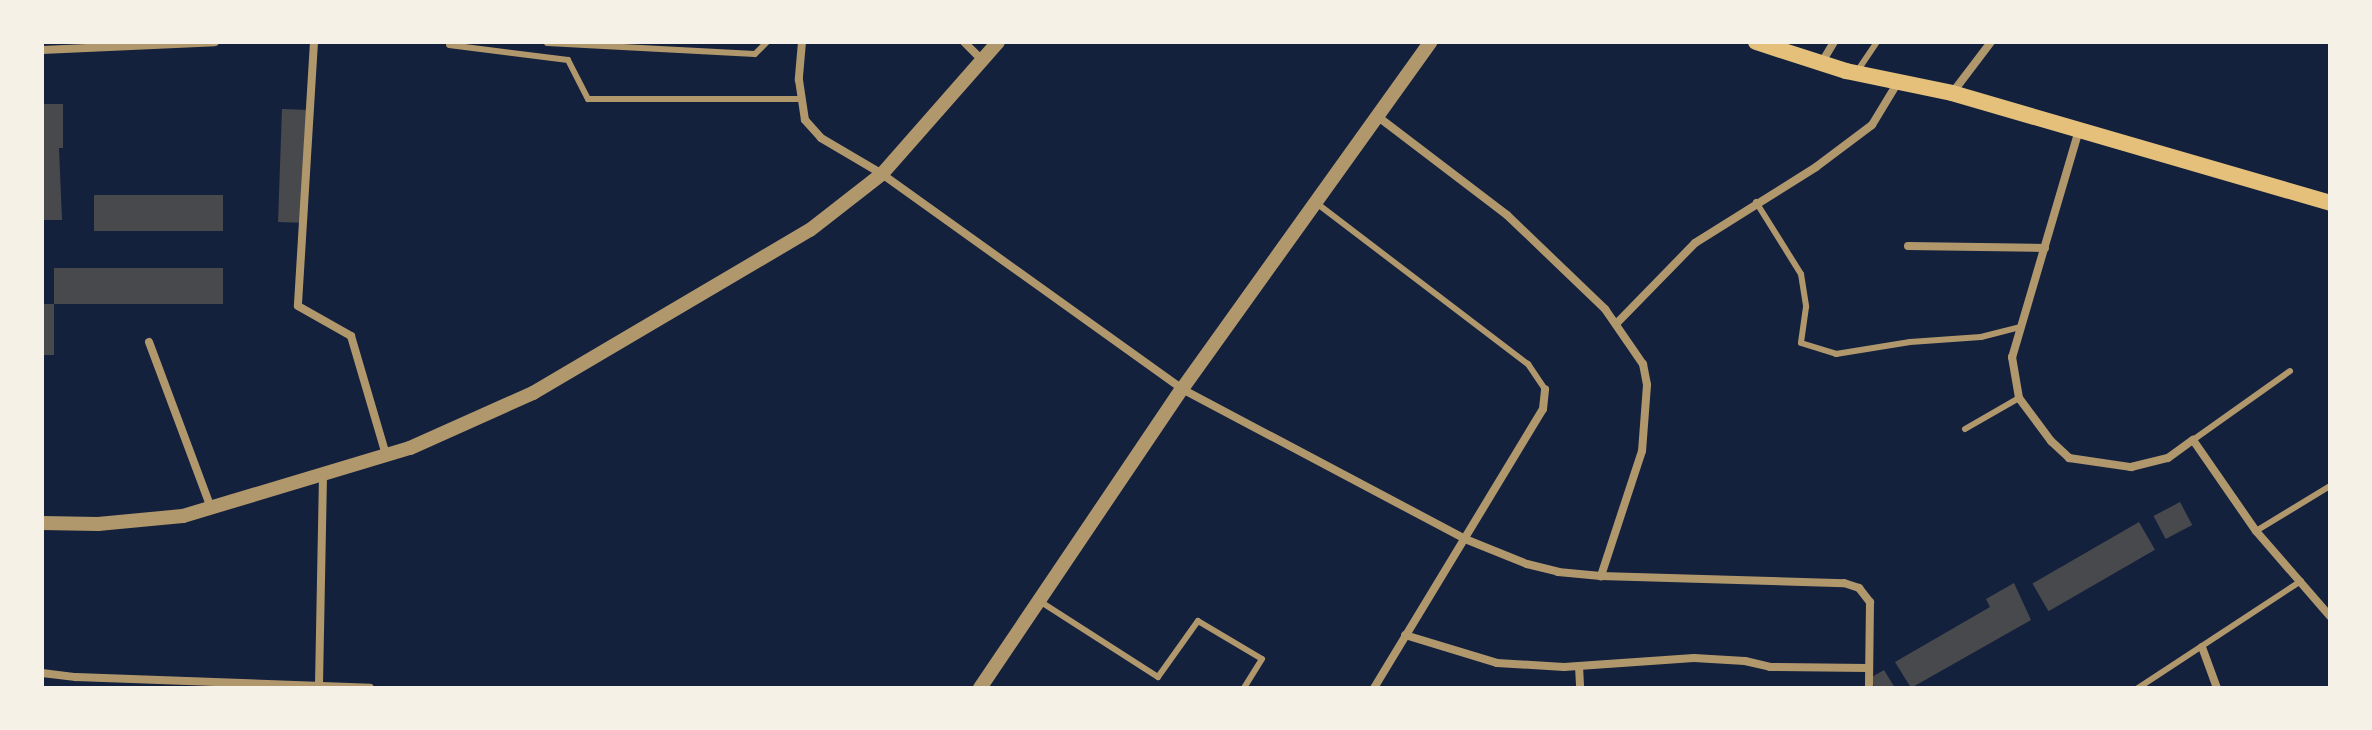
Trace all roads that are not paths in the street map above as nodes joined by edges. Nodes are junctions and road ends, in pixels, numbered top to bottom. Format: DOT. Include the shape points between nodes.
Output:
graph roads {
  1 [pos="215,42"];
  2 [pos="314,42"];
  3 [pos="767,42"];
  4 [pos="802,42"];
  5 [pos="964,42"];
  6 [pos="998,42"];
  7 [pos="1430,42"];
  8 [pos="1756,42"];
  9 [pos="1834,42"];
  10 [pos="1877,42"];
  11 [pos="1991,42"];
  12 [pos="547,43"];
  13 [pos="129,44"];
  14 [pos="449,45"];
  15 [pos="1785,47"];
  16 [pos="42,50"];
  17 [pos="982,60"];
  18 [pos="1822,63"];
  19 [pos="1857,73"];
  20 [pos="1898,82"];
  21 [pos="1952,93"];
  22 [pos="802,99"];
  23 [pos="1377,116"];
  24 [pos="2079,129"];
  25 [pos="882,174"];
  26 [pos="1315,202"];
  27 [pos="1756,202"];
  28 [pos="2330,203"];
  29 [pos="1908,246"];
  30 [pos="2045,248"];
  31 [pos="1616,324"];
  32 [pos="2020,327"];
  33 [pos="149,342"];
  34 [pos="2290,371"];
  35 [pos="1182,389"];
  36 [pos="1545,389"];
  37 [pos="2019,398"];
  38 [pos="1965,429"];
  39 [pos="2193,440"];
  40 [pos="386,455"];
  41 [pos="323,475"];
  42 [pos="2330,486"];
  43 [pos="211,508"];
  44 [pos="42,523"];
  45 [pos="2256,531"];
  46 [pos="1465,539"];
  47 [pos="1601,576"];
  48 [pos="2301,581"];
  49 [pos="1038,600"];
  50 [pos="2330,616"];
  51 [pos="1405,635"];
  52 [pos="2202,647"];
  53 [pos="1579,666"];
  54 [pos="1868,668"];
  55 [pos="42,673"];
  56 [pos="319,684"];
  57 [pos="370,688"];
  58 [pos="980,688"];
  59 [pos="1244,688"];
  60 [pos="1374,688"];
  61 [pos="1580,688"];
  62 [pos="1869,688"];
  63 [pos="2138,688"];
  64 [pos="2217,688"];
  1 -- 13 [label="street"];
  2 -- 40 [label="street" via="298,306 351,336"];
  3 -- 12 [label="lane" via="755,54"];
  4 -- 22 [label="street"];
  5 -- 17 [label="street"];
  6 -- 17 [label="street"];
  7 -- 23 [label="street"];
  8 -- 15 [label="main road"];
  9 -- 18 [label="street"];
  10 -- 19 [label="lane"];
  11 -- 21 [label="street"];
  13 -- 16 [label="street"];
  14 -- 22 [label="lane" via="568,60 588,99"];
  15 -- 18 [label="main road"];
  17 -- 25 [label="street"];
  18 -- 19 [label="main road"];
  19 -- 20 [label="main road"];
  20 -- 21 [label="main road"];
  20 -- 27 [label="street" via="1872,125 1816,167"];
  21 -- 24 [label="main road"];
  22 -- 25 [label="street" via="805,120 821,138"];
  23 -- 26 [label="street"];
  23 -- 31 [label="street" via="1507,215"];
  24 -- 28 [label="main road"];
  24 -- 30 [label="street"];
  25 -- 35 [label="street"];
  25 -- 40 [label="street" via="810,230 533,393"];
  26 -- 35 [label="street"];
  26 -- 36 [label="lane" via="1528,364"];
  27 -- 31 [label="street" via="1695,243"];
  27 -- 32 [label="lane" via="1801,274 1806,307 1801,343 1836,354 1981,337"];
  29 -- 30 [label="street"];
  30 -- 32 [label="street"];
  31 -- 47 [label="street" via="1643,364 1647,385 1642,451"];
  32 -- 37 [label="street" via="2012,357"];
  33 -- 43 [label="street"];
  34 -- 39 [label="lane"];
  35 -- 46 [label="street"];
  35 -- 49 [label="street"];
  36 -- 46 [label="street" via="1543,409"];
  37 -- 38 [label="lane"];
  37 -- 39 [label="street" via="2069,458 2131,467 2168,458"];
  39 -- 45 [label="street"];
  40 -- 41 [label="street"];
  41 -- 43 [label="street"];
  41 -- 56 [label="street"];
  42 -- 45 [label="lane"];
  43 -- 44 [label="street" via="98,524"];
  45 -- 48 [label="street"];
  46 -- 47 [label="street" via="1527,564"];
  46 -- 51 [label="street"];
  47 -- 54 [label="street" via="1844,583 1859,588 1870,602"];
  48 -- 50 [label="street"];
  48 -- 52 [label="lane"];
  49 -- 58 [label="street"];
  49 -- 59 [label="lane" via="1158,677 1198,621 1262,659"];
  51 -- 53 [label="street" via="1497,663"];
  51 -- 60 [label="street"];
  52 -- 63 [label="lane"];
  52 -- 64 [label="street"];
  53 -- 54 [label="street" via="1694,658 1770,667"];
  53 -- 61 [label="street"];
  54 -- 62 [label="street"];
  55 -- 56 [label="street"];
  56 -- 57 [label="street"];
}
